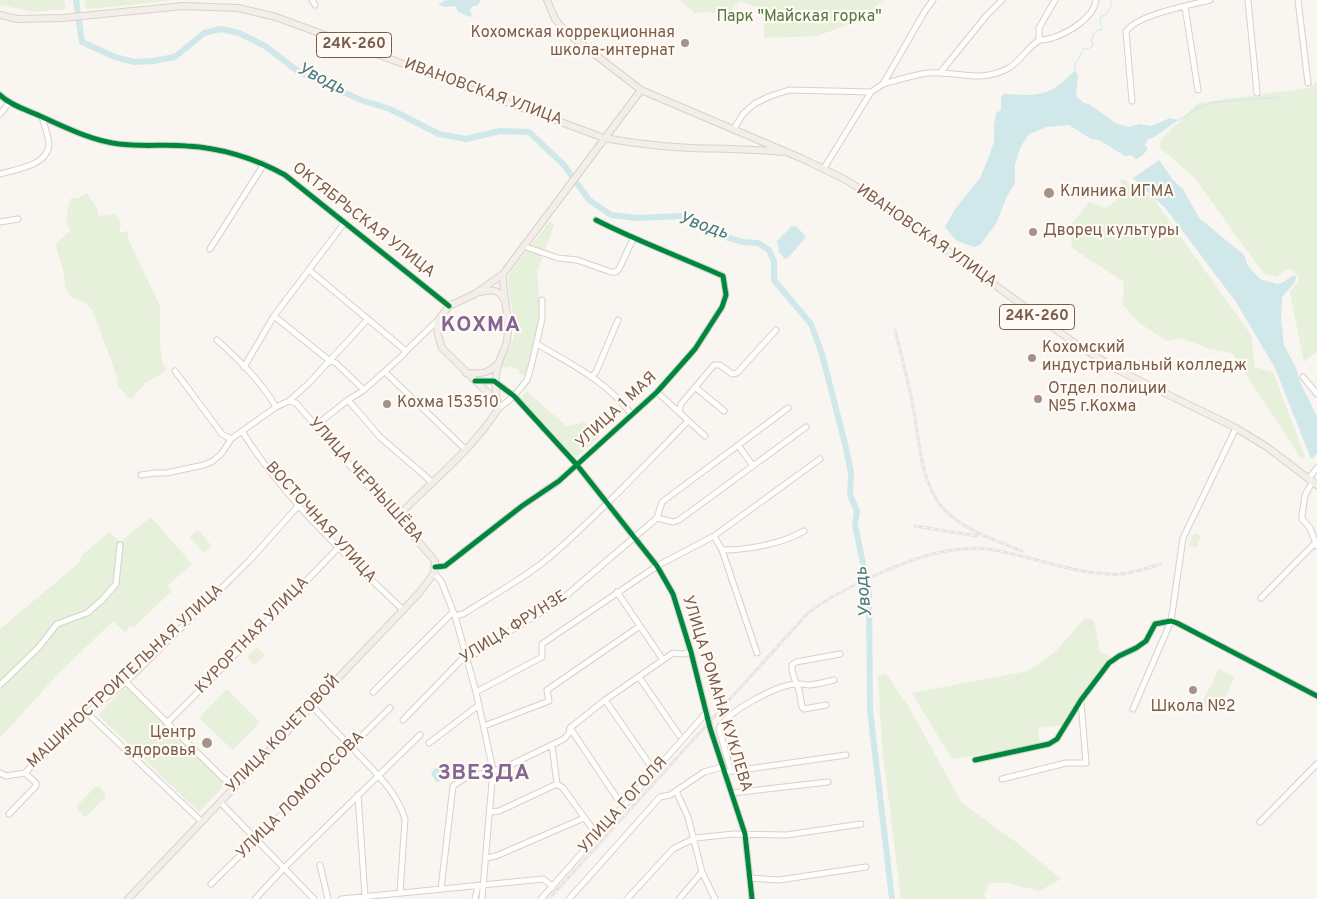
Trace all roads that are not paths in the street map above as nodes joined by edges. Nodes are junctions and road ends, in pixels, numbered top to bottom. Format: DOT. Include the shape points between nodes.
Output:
graph roads {
  1 [pos="547,0"];
  2 [pos="934,0"];
  3 [pos="1002,0"];
  4 [pos="1055,0"];
  5 [pos="1096,0"];
  6 [pos="1210,0"];
  7 [pos="1248,0"];
  8 [pos="1298,0"];
  9 [pos="1185,7"];
  10 [pos="0,15"];
  11 [pos="1039,40"];
  12 [pos="940,73"];
  13 [pos="1308,83"];
  14 [pos="883,84"];
  15 [pos="641,90"];
  16 [pos="1198,90"];
  17 [pos="871,92"];
  18 [pos="1257,93"];
  19 [pos="0,95"];
  20 [pos="1132,101"];
  21 [pos="10,102"];
  22 [pos="0,114"];
  23 [pos="42,117"];
  24 [pos="734,129"];
  25 [pos="604,138"];
  26 [pos="753,138"];
  27 [pos="748,149"];
  28 [pos="787,153"];
  29 [pos="264,164"];
  30 [pos="824,168"];
  31 [pos="0,174"];
  32 [pos="18,219"];
  33 [pos="596,220"];
  34 [pos="0,222"];
  35 [pos="345,222"];
  36 [pos="633,239"];
  37 [pos="523,246"];
  38 [pos="210,249"];
  39 [pos="309,270"];
  40 [pos="503,274"];
  41 [pos="474,294"];
  42 [pos="542,300"];
  43 [pos="505,302"];
  44 [pos="449,306"];
  45 [pos="274,316"];
  46 [pos="368,318"];
  47 [pos="438,320"];
  48 [pos="618,320"];
  49 [pos="776,330"];
  50 [pos="424,332"];
  51 [pos="438,336"];
  52 [pos="217,340"];
  53 [pos="537,344"];
  54 [pos="406,351"];
  55 [pos="330,361"];
  56 [pos="499,361"];
  57 [pos="244,367"];
  58 [pos="175,371"];
  59 [pos="385,372"];
  60 [pos="466,373"];
  61 [pos="591,377"];
  62 [pos="1303,377"];
  63 [pos="494,380"];
  64 [pos="475,381"];
  65 [pos="695,388"];
  66 [pos="364,390"];
  67 [pos="657,392"];
  68 [pos="1317,394"];
  69 [pos="514,396"];
  70 [pos="348,400"];
  71 [pos="289,401"];
  72 [pos="498,405"];
  73 [pos="276,407"];
  74 [pos="788,408"];
  75 [pos="724,411"];
  76 [pos="679,412"];
  77 [pos="632,414"];
  78 [pos="688,421"];
  79 [pos="315,426"];
  80 [pos="806,427"];
  81 [pos="1236,428"];
  82 [pos="242,431"];
  83 [pos="705,436"];
  84 [pos="231,439"];
  85 [pos="738,445"];
  86 [pos="465,449"];
  87 [pos="820,459"];
  88 [pos="577,465"];
  89 [pos="753,466"];
  90 [pos="1317,468"];
  91 [pos="141,475"];
  92 [pos="432,482"];
  93 [pos="1313,482"];
  94 [pos="606,504"];
  95 [pos="299,505"];
  96 [pos="401,518"];
  97 [pos="656,518"];
  98 [pos="804,531"];
  99 [pos="714,536"];
  100 [pos="634,537"];
  101 [pos="1316,544"];
  102 [pos="120,545"];
  103 [pos="338,548"];
  104 [pos="722,550"];
  105 [pos="657,566"];
  106 [pos="434,570"];
  107 [pos="617,592"];
  108 [pos="1261,598"];
  109 [pos="403,610"];
  110 [pos="454,614"];
  111 [pos="1171,621"];
  112 [pos="640,626"];
  113 [pos="691,652"];
  114 [pos="757,653"];
  115 [pos="840,654"];
  116 [pos="466,655"];
  117 [pos="663,660"];
  118 [pos="639,677"];
  119 [pos="834,680"];
  120 [pos="126,682"];
  121 [pos="795,684"];
  122 [pos="0,685"];
  123 [pos="373,692"];
  124 [pos="476,692"];
  125 [pos="1317,696"];
  126 [pos="605,700"];
  127 [pos="1081,700"];
  128 [pos="479,705"];
  129 [pos="826,705"];
  130 [pos="312,706"];
  131 [pos="390,708"];
  132 [pos="1133,709"];
  133 [pos="87,712"];
  134 [pos="707,714"];
  135 [pos="403,720"];
  136 [pos="167,723"];
  137 [pos="484,726"];
  138 [pos="570,728"];
  139 [pos="420,735"];
  140 [pos="679,735"];
  141 [pos="429,743"];
  142 [pos="552,745"];
  143 [pos="351,747"];
  144 [pos="846,755"];
  145 [pos="975,760"];
  146 [pos="1317,764"];
  147 [pos="650,765"];
  148 [pos="493,770"];
  149 [pos="723,770"];
  150 [pos="731,771"];
  151 [pos="0,773"];
  152 [pos="25,773"];
  153 [pos="379,776"];
  154 [pos="1002,779"];
  155 [pos="828,782"];
  156 [pos="557,784"];
  157 [pos="235,786"];
  158 [pos="676,791"];
  159 [pos="732,793"];
  160 [pos="358,796"];
  161 [pos="620,801"];
  162 [pos="220,802"];
  163 [pos="490,812"];
  164 [pos="10,814"];
  165 [pos="584,818"];
  166 [pos="201,821"];
  167 [pos="1260,822"];
  168 [pos="861,824"];
  169 [pos="592,828"];
  170 [pos="745,834"];
  171 [pos="695,838"];
  172 [pos="258,840"];
  173 [pos="486,858"];
  174 [pos="320,865"];
  175 [pos="866,867"];
  176 [pos="284,868"];
  177 [pos="702,872"];
  178 [pos="750,878"];
  179 [pos="211,884"];
  180 [pos="480,885"];
  181 [pos="552,888"];
  182 [pos="441,889"];
  183 [pos="400,893"];
  184 [pos="365,896"];
  185 [pos="380,897"];
  186 [pos="128,899"];
  187 [pos="255,899"];
  188 [pos="314,899"];
  189 [pos="328,899"];
  190 [pos="341,899"];
  191 [pos="475,899"];
  192 [pos="482,899"];
  193 [pos="542,899"];
  194 [pos="569,899"];
  195 [pos="627,899"];
  196 [pos="678,899"];
  197 [pos="715,899"];
  198 [pos="752,899"];
  1 -- 15 [label="main road, ИВАНОВСКАЯ УЛИЦА" via="555,19 566,32"];
  2 -- 14 [label="street"];
  3 -- 12 [label="street"];
  4 -- 11 [label="street" via="1039,28"];
  5 -- 11 [label="street" via="1081,23 1068,33"];
  6 -- 9 [label="street"];
  7 -- 18 [label="street"];
  8 -- 13 [label="street"];
  9 -- 16 [label="street"];
  9 -- 20 [label="street" via="1145,17 1129,26 1126,32"];
  10 -- 25 [label="main road, ИВАНОВСКАЯ УЛИЦА / 24К-260" via="17,19 62,18 183,6 238,8 285,20"];
  11 -- 12 [label="street" via="1004,70 979,77"];
  12 -- 14 [label="street"];
  14 -- 17 [label="street"];
  15 -- 24 [label="main road, ИВАНОВСКАЯ УЛИЦА"];
  15 -- 25 [label="main road"];
  17 -- 24 [label="street" via="789,90 754,104"];
  17 -- 30 [label="street"];
  19 -- 21 [label="street, ОКТЯБРЬСКАЯ УЛИЦА"];
  21 -- 22 [label="street"];
  21 -- 23 [label="street, ОКТЯБРЬСКАЯ УЛИЦА"];
  23 -- 29 [label="street, ОКТЯБРЬСКАЯ УЛИЦА" via="94,139 118,144 190,146"];
  23 -- 31 [label="street" via="49,145 45,155 36,163"];
  24 -- 26 [label="main road, ИВАНОВСКАЯ УЛИЦА"];
  25 -- 27 [label="main road, ИВАНОВСКАЯ УЛИЦА / 24К-260" via="670,147"];
  25 -- 37 [label="main road"];
  26 -- 27 [label="main road" via="754,143"];
  26 -- 28 [label="main road, ИВАНОВСКАЯ УЛИЦА"];
  27 -- 28 [label="main road, ИВАНОВСКАЯ УЛИЦА / 24К-260"];
  28 -- 30 [label="main road, ИВАНОВСКАЯ УЛИЦА / 24К-260"];
  29 -- 35 [label="street, ОКТЯБРЬСКАЯ УЛИЦА" via="286,175"];
  29 -- 38 [label="street"];
  30 -- 81 [label="main road, ИВАНОВСКАЯ УЛИЦА / 24К-260" via="889,208 1094,356"];
  32 -- 34 [label="street"];
  33 -- 36 [label="street"];
  35 -- 39 [label="street"];
  35 -- 44 [label="street, ОКТЯБРЬСКАЯ УЛИЦА"];
  36 -- 37 [label="street" via="616,272"];
  36 -- 67 [label="street, УЛИЦА 1 МАЯ" via="723,276 726,295 722,307 695,349"];
  37 -- 40 [label="main road"];
  39 -- 45 [label="street"];
  39 -- 46 [label="street"];
  40 -- 41 [label="main road"];
  40 -- 43 [label="main road"];
  41 -- 43 [label="main road" via="491,290 499,292"];
  41 -- 44 [label="main road"];
  42 -- 53 [label="street"];
  43 -- 56 [label="main road" via="507,342"];
  44 -- 47 [label="main road"];
  45 -- 55 [label="street"];
  45 -- 57 [label="street"];
  46 -- 54 [label="street"];
  46 -- 55 [label="street"];
  47 -- 50 [label="street"];
  47 -- 51 [label="main road"];
  48 -- 61 [label="street"];
  49 -- 65 [label="street" via="736,373 714,365"];
  50 -- 51 [label="street"];
  50 -- 54 [label="street"];
  51 -- 60 [label="main road" via="442,348"];
  52 -- 57 [label="street"];
  53 -- 61 [label="street"];
  53 -- 69 [label="street" via="527,380"];
  54 -- 59 [label="street"];
  55 -- 66 [label="street"];
  55 -- 71 [label="street"];
  56 -- 60 [label="main road" via="485,372"];
  56 -- 63 [label="main road"];
  57 -- 73 [label="street"];
  58 -- 84 [label="street" via="222,434"];
  59 -- 66 [label="street"];
  59 -- 86 [label="street"];
  60 -- 64 [label="main road"];
  61 -- 77 [label="street"];
  62 -- 68 [label="street"];
  63 -- 64 [label="street"];
  63 -- 69 [label="street, УЛИЦА РОМАНА КУКЛЕВА"];
  63 -- 72 [label="main road"];
  64 -- 72 [label="main road"];
  65 -- 75 [label="street"];
  65 -- 76 [label="street" via="681,404"];
  66 -- 70 [label="street"];
  67 -- 76 [label="street"];
  67 -- 77 [label="street, УЛИЦА 1 МАЯ"];
  69 -- 72 [label="street"];
  69 -- 88 [label="street, УЛИЦА РОМАНА КУКЛЕВА"];
  70 -- 79 [label="street"];
  70 -- 92 [label="street" via="380,437"];
  71 -- 73 [label="street"];
  71 -- 79 [label="street, УЛИЦА ЧЕРНЫШЁВА" via="296,404"];
  72 -- 86 [label="main road" via="492,419"];
  73 -- 82 [label="street"];
  74 -- 85 [label="street, УЛИЦА ФРУНЗЕ"];
  76 -- 78 [label="street"];
  77 -- 88 [label="street, УЛИЦА 1 МАЯ"];
  78 -- 83 [label="street"];
  78 -- 94 [label="street"];
  79 -- 96 [label="street, УЛИЦА ЧЕРНЫШЁВА"];
  80 -- 89 [label="street"];
  81 -- 93 [label="main road, ИВАНОВСКАЯ УЛИЦА / 24К-260"];
  81 -- 111 [label="street" via="1183,538"];
  82 -- 84 [label="street"];
  82 -- 95 [label="street, ВОСТОЧНАЯ УЛИЦА" via="253,450"];
  84 -- 91 [label="street" via="222,454 204,465"];
  85 -- 89 [label="street"];
  85 -- 97 [label="street, УЛИЦА ФРУНЗЕ" via="662,502"];
  86 -- 92 [label="main road"];
  87 -- 99 [label="street"];
  88 -- 94 [label="street, УЛИЦА РОМАНА КУКЛЕВА"];
  88 -- 106 [label="street, УЛИЦА 1 МАЯ" via="445,566"];
  89 -- 97 [label="street" via="679,520 673,522"];
  90 -- 93 [label="street"];
  92 -- 96 [label="main road" via="405,509"];
  93 -- 101 [label="street" via="1305,495 1302,519 1310,528"];
  94 -- 100 [label="street, УЛИЦА РОМАНА КУКЛЕВА"];
  94 -- 110 [label="street" via="527,574 463,614"];
  95 -- 103 [label="street, ВОСТОЧНАЯ УЛИЦА"];
  95 -- 120 [label="street, МАШИНОСТРОИТЕЛЬНАЯ УЛИЦА" via="249,561"];
  96 -- 106 [label="main road, УЛИЦА ЧЕРНЫШЁВА" via="435,561"];
  97 -- 100 [label="street, УЛИЦА ФРУНЗЕ"];
  98 -- 104 [label="street" via="782,541"];
  99 -- 104 [label="street"];
  99 -- 105 [label="street"];
  100 -- 105 [label="street, УЛИЦА РОМАНА КУКЛЕВА"];
  100 -- 116 [label="street, УЛИЦА ФРУНЗЕ" via="561,600 476,653"];
  101 -- 108 [label="street"];
  102 -- 122 [label="street" via="116,584 87,612 57,624 39,647"];
  103 -- 109 [label="street, ВОСТОЧНАЯ УЛИЦА"];
  103 -- 136 [label="street, КУРОРТНАЯ УЛИЦА"];
  104 -- 114 [label="street"];
  105 -- 107 [label="street"];
  105 -- 113 [label="street, УЛИЦА РОМАНА КУКЛЕВА" via="673,594"];
  106 -- 109 [label="main road, УЛИЦА КОЧЕТОВОЙ"];
  106 -- 110 [label="street"];
  107 -- 112 [label="street"];
  107 -- 124 [label="street" via="542,644 542,656"];
  109 -- 130 [label="main road, УЛИЦА КОЧЕТОВОЙ"];
  110 -- 116 [label="street"];
  110 -- 123 [label="street"];
  111 -- 125 [label="street"];
  111 -- 127 [label="street" via="1155,624 1146,640 1109,663"];
  111 -- 132 [label="street"];
  112 -- 117 [label="street"];
  112 -- 137 [label="street" via="548,690 548,702"];
  113 -- 117 [label="street" via="673,654"];
  113 -- 134 [label="street, УЛИЦА РОМАНА КУКЛЕВА"];
  115 -- 121 [label="street" via="796,662 792,665"];
  116 -- 124 [label="street"];
  116 -- 135 [label="street, УЛИЦА ФРУНЗЕ"];
  117 -- 118 [label="street"];
  118 -- 126 [label="street"];
  118 -- 140 [label="street"];
  119 -- 121 [label="street"];
  120 -- 133 [label="street, МАШИНОСТРОИТЕЛЬНАЯ УЛИЦА"];
  120 -- 136 [label="street"];
  121 -- 129 [label="street" via="804,709"];
  121 -- 150 [label="street" via="739,708 721,726 720,735"];
  124 -- 128 [label="street"];
  126 -- 138 [label="street"];
  126 -- 147 [label="street"];
  127 -- 145 [label="street" via="1057,739 1049,744"];
  127 -- 154 [label="street" via="1086,763 1066,763"];
  128 -- 137 [label="street"];
  128 -- 141 [label="street"];
  130 -- 143 [label="street"];
  130 -- 157 [label="main road, УЛИЦА КОЧЕТОВОЙ"];
  131 -- 143 [label="street, УЛИЦА ЛОМОНОСОВА"];
  133 -- 152 [label="street, МАШИНОСТРОИТЕЛЬНАЯ УЛИЦА"];
  133 -- 166 [label="street"];
  134 -- 149 [label="street, УЛИЦА РОМАНА КУКЛЕВА, bridge"];
  134 -- 181 [label="street, УЛИЦА ГОГОЛЯ"];
  136 -- 157 [label="street"];
  137 -- 148 [label="street"];
  138 -- 142 [label="street" via="564,739"];
  138 -- 161 [label="street"];
  139 -- 153 [label="street"];
  142 -- 148 [label="street"];
  142 -- 156 [label="street"];
  143 -- 153 [label="street"];
  143 -- 172 [label="street, УЛИЦА ЛОМОНОСОВА"];
  144 -- 150 [label="street"];
  146 -- 167 [label="street"];
  148 -- 163 [label="street"];
  148 -- 182 [label="street" via="465,778 453,786"];
  149 -- 150 [label="street"];
  149 -- 158 [label="street" via="704,772"];
  149 -- 159 [label="street, УЛИЦА РОМАНА КУКЛЕВА"];
  151 -- 152 [label="street" via="6,776"];
  152 -- 164 [label="street" via="36,786"];
  153 -- 160 [label="street"];
  153 -- 183 [label="street" via="402,808 405,818"];
  155 -- 159 [label="street"];
  156 -- 163 [label="street" via="499,811"];
  156 -- 165 [label="street"];
  157 -- 162 [label="main road, УЛИЦА КОЧЕТОВОЙ"];
  158 -- 171 [label="street"];
  158 -- 194 [label="street" via="660,796"];
  159 -- 170 [label="street, УЛИЦА РОМАНА КУКЛЕВА"];
  160 -- 176 [label="street"];
  160 -- 184 [label="street"];
  162 -- 166 [label="main road, УЛИЦА КОЧЕТОВОЙ"];
  162 -- 172 [label="street"];
  163 -- 173 [label="street"];
  165 -- 169 [label="street"];
  165 -- 173 [label="street"];
  166 -- 186 [label="main road, УЛИЦА КОЧЕТОВОЙ"];
  168 -- 170 [label="street" via="786,835"];
  170 -- 171 [label="street"];
  170 -- 178 [label="street, УЛИЦА РОМАНА КУКЛЕВА"];
  171 -- 177 [label="street"];
  171 -- 195 [label="street" via="673,849"];
  172 -- 176 [label="street"];
  172 -- 179 [label="street, УЛИЦА ЛОМОНОСОВА"];
  173 -- 180 [label="street"];
  174 -- 189 [label="street"];
  175 -- 178 [label="street" via="779,880"];
  176 -- 187 [label="street"];
  176 -- 188 [label="street"];
  177 -- 196 [label="street"];
  177 -- 197 [label="street"];
  178 -- 198 [label="street, УЛИЦА РОМАНА КУКЛЕВА"];
  180 -- 181 [label="street" via="543,879"];
  180 -- 182 [label="street"];
  180 -- 191 [label="street"];
  180 -- 192 [label="street"];
  181 -- 193 [label="street, УЛИЦА ГОГОЛЯ"];
  182 -- 183 [label="street"];
  183 -- 185 [label="street"];
  184 -- 185 [label="street"];
  184 -- 190 [label="street"];
}
